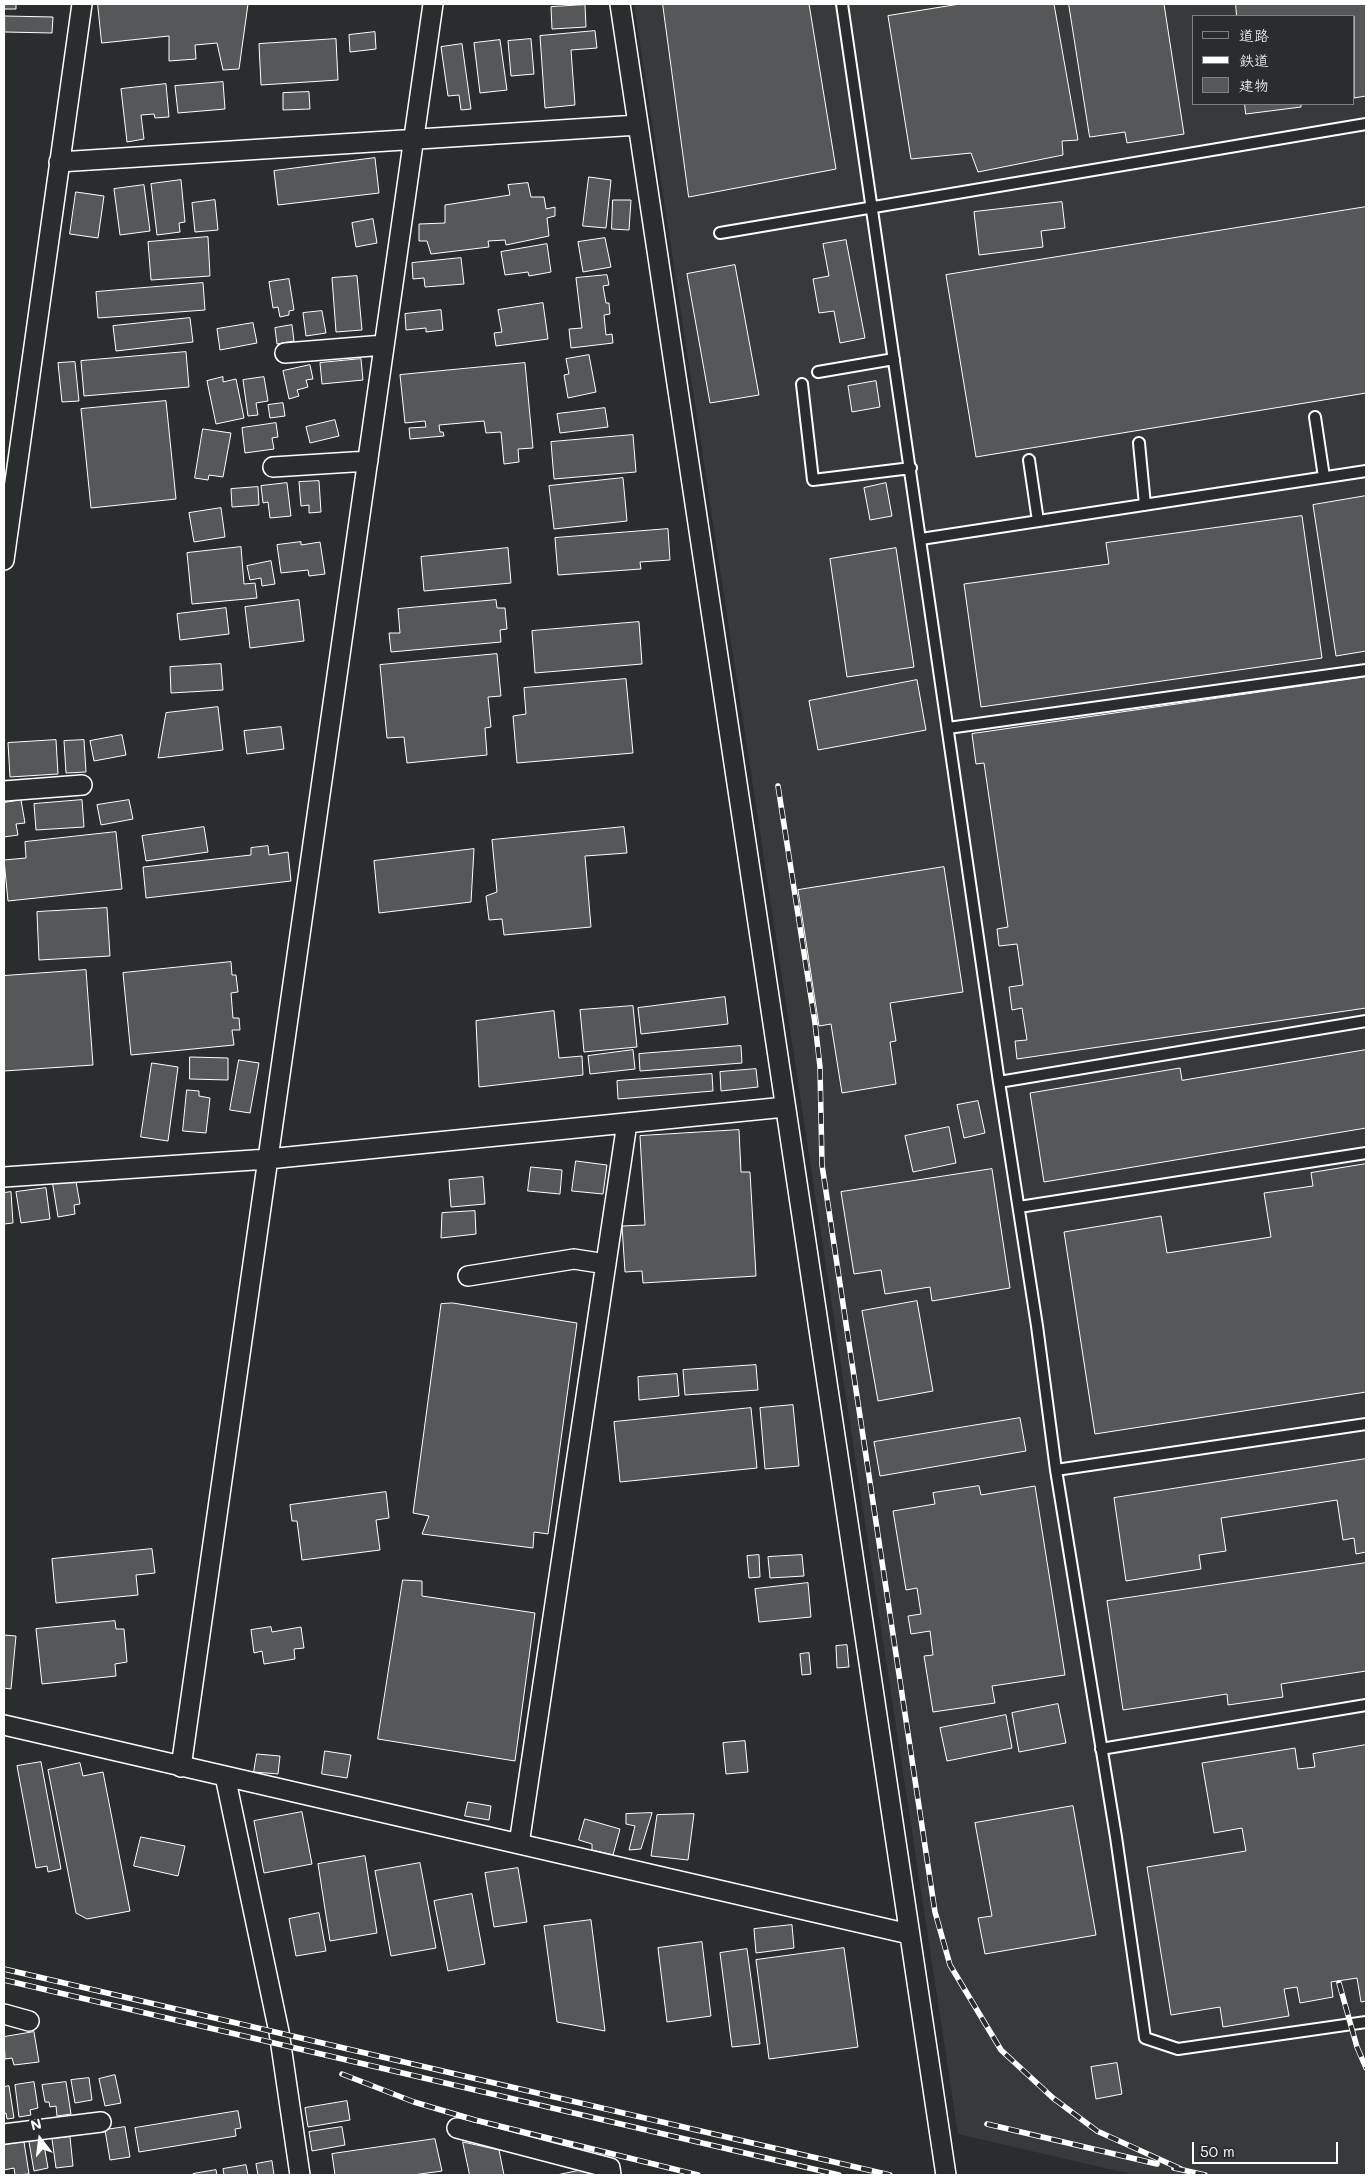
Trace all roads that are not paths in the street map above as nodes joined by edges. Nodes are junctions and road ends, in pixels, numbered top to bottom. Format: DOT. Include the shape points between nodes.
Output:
graph roads {
  1 [pos="82,4"];
  2 [pos="433,4"];
  3 [pos="620,4"];
  4 [pos="842,4"];
  5 [pos="1366,124"];
  6 [pos="638,125"];
  7 [pos="413,141"];
  8 [pos="59,162"];
  9 [pos="872,206"];
  10 [pos="720,233"];
  11 [pos="384,344"];
  12 [pos="285,354"];
  13 [pos="894,359"];
  14 [pos="818,372"];
  15 [pos="802,384"];
  16 [pos="1315,417"];
  17 [pos="1139,442"];
  18 [pos="1029,460"];
  19 [pos="368,461"];
  20 [pos="273,467"];
  21 [pos="911,468"];
  22 [pos="1366,471"];
  23 [pos="1324,477"];
  24 [pos="1145,505"];
  25 [pos="1038,522"];
  26 [pos="921,539"];
  27 [pos="4,560"];
  28 [pos="1366,670"];
  29 [pos="948,728"];
  30 [pos="82,785"];
  31 [pos="4,791"];
  32 [pos="1366,1021"];
  33 [pos="999,1082"];
  34 [pos="785,1107"];
  35 [pos="627,1123"];
  36 [pos="1366,1153"];
  37 [pos="268,1159"];
  38 [pos="4,1177"];
  39 [pos="1019,1207"];
  40 [pos="606,1264"];
  41 [pos="468,1276"];
  42 [pos="1366,1424"];
  43 [pos="1056,1470"];
  44 [pos="1366,1705"];
  45 [pos="4,1725"];
  46 [pos="1101,1748"];
  47 [pos="181,1768"];
  48 [pos="225,1776"];
  49 [pos="519,1844"];
  50 [pos="909,1934"];
  51 [pos="4,2014"];
  52 [pos="29,2021"];
  53 [pos="1366,2022"];
  54 [pos="100,2122"];
  55 [pos="457,2128"];
  56 [pos="4,2134"];
  57 [pos="300,2175"];
  58 [pos="611,2175"];
  59 [pos="946,2175"];
  1 -- 8 [label="street"];
  2 -- 7 [label="street"];
  3 -- 6 [label="street"];
  4 -- 9 [label="lane"];
  5 -- 9 [label="lane"];
  6 -- 7 [label="street"];
  6 -- 34 [label="street"];
  7 -- 8 [label="street"];
  7 -- 11 [label="street"];
  8 -- 27 [label="street"];
  9 -- 10 [label="lane"];
  9 -- 13 [label="lane"];
  11 -- 12 [label="street"];
  11 -- 19 [label="street"];
  13 -- 14 [label="lane"];
  13 -- 21 [label="lane"];
  15 -- 21 [label="lane" via="813,480"];
  16 -- 23 [label="lane"];
  17 -- 24 [label="lane"];
  18 -- 25 [label="lane"];
  19 -- 20 [label="street"];
  19 -- 37 [label="street"];
  21 -- 26 [label="lane"];
  22 -- 23 [label="lane"];
  23 -- 24 [label="lane"];
  24 -- 25 [label="lane"];
  25 -- 26 [label="lane"];
  26 -- 29 [label="lane"];
  28 -- 29 [label="lane"];
  29 -- 33 [label="lane"];
  30 -- 31 [label="street"];
  32 -- 33 [label="lane"];
  33 -- 39 [label="lane"];
  34 -- 35 [label="street"];
  34 -- 50 [label="street"];
  35 -- 37 [label="street"];
  35 -- 40 [label="street"];
  36 -- 39 [label="lane"];
  37 -- 38 [label="street"];
  37 -- 47 [label="street"];
  39 -- 43 [label="lane"];
  40 -- 41 [label="street" via="574,1259"];
  40 -- 49 [label="street"];
  42 -- 43 [label="lane"];
  43 -- 46 [label="lane"];
  44 -- 46 [label="lane"];
  45 -- 47 [label="street"];
  46 -- 53 [label="lane" via="1145,2038 1178,2049"];
  47 -- 48 [label="street"];
  48 -- 49 [label="street"];
  48 -- 57 [label="street" via="279,2032"];
  49 -- 50 [label="street"];
  50 -- 59 [label="street"];
  51 -- 52 [label="street"];
  54 -- 56 [label="street"];
  55 -- 58 [label="street" via="610,2168"];
}
